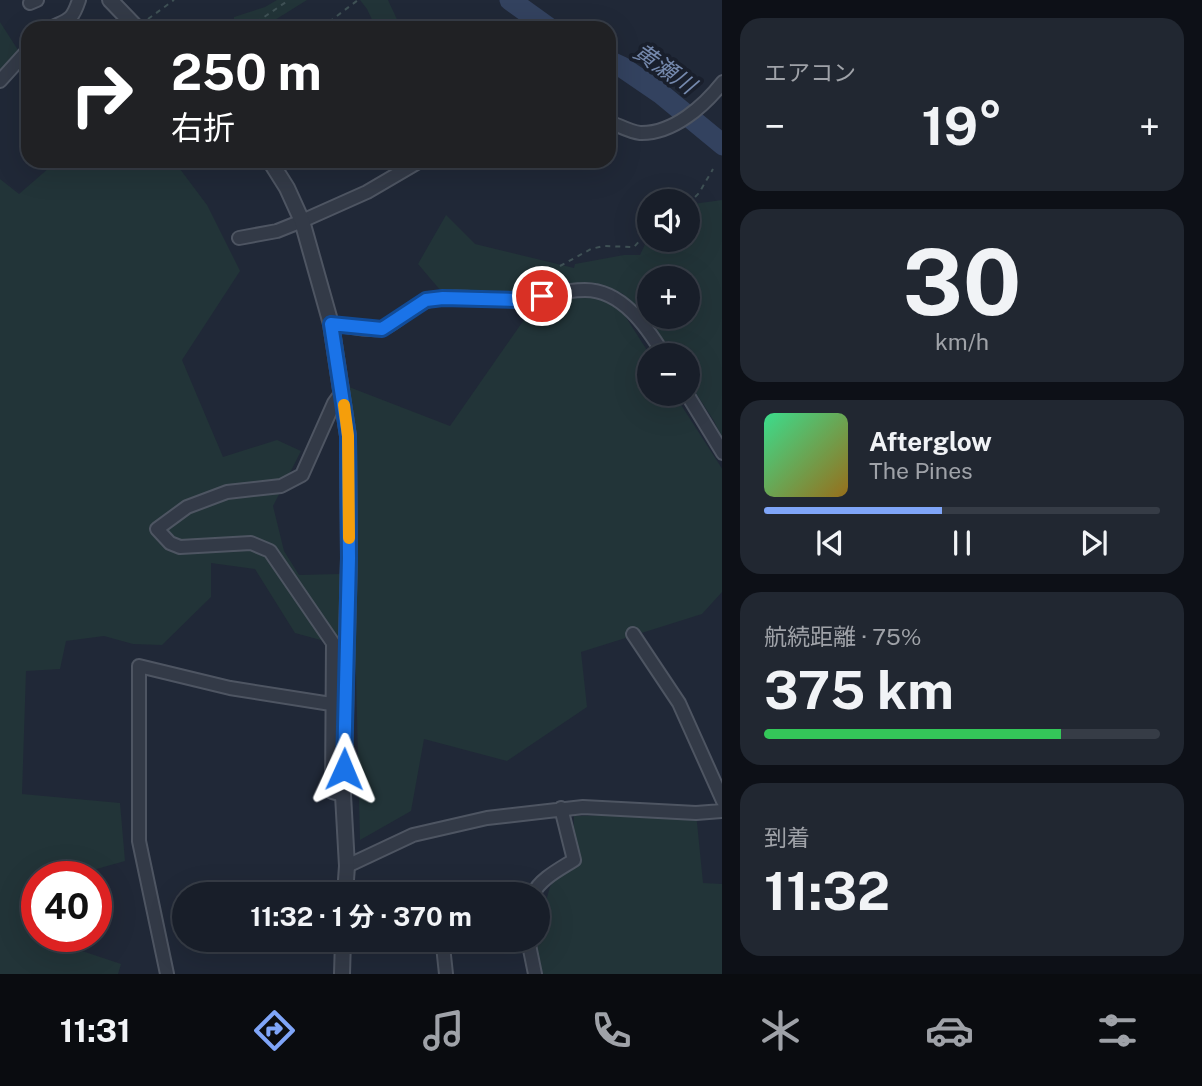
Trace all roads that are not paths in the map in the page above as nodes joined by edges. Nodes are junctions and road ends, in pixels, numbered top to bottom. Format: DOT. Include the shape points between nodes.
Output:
graph roads {
  1 [pos="79,0"];
  2 [pos="110,0"];
  3 [pos="67,21"];
  4 [pos="130,21"];
  5 [pos="21,58"];
  6 [pos="0,81"];
  7 [pos="722,83"];
  8 [pos="616,125"];
  9 [pos="274,168"];
  10 [pos="408,168"];
  11 [pos="302,222"];
  12 [pos="239,238"];
  13 [pos="331,324"];
  14 [pos="656,343"];
  15 [pos="342,392"];
  16 [pos="694,406"];
  17 [pos="722,451"];
  18 [pos="633,634"];
  19 [pos="331,704"];
  20 [pos="343,795"];
  21 [pos="722,799"];
  22 [pos="561,808"];
  23 [pos="722,811"];
  24 [pos="346,866"];
  25 [pos="345,882"];
  26 [pos="543,882"];
  27 [pos="343,952"];
  28 [pos="444,952"];
  29 [pos="530,952"];
  30 [pos="167,974"];
  31 [pos="342,974"];
  32 [pos="446,974"];
  33 [pos="535,974"];
  1 -- 3 [label="street"];
  2 -- 4 [label="street"];
  5 -- 6 [label="street"];
  7 -- 8 [label="street" via="671,127 638,133"];
  9 -- 11 [label="street"];
  10 -- 11 [label="street"];
  11 -- 12 [label="street"];
  11 -- 13 [label="street"];
  13 -- 14 [label="street" via="382,329 426,300 518,300 586,290 622,302"];
  13 -- 15 [label="street"];
  15 -- 19 [label="street" via="302,475 281,486 227,492 187,507 158,529 180,547 251,543 270,551 333,643"];
  15 -- 20 [label="street" via="348,436 349,544"];
  16 -- 17 [label="street"];
  18 -- 21 [label="street" via="679,704"];
  19 -- 20 [label="street" via="332,792"];
  19 -- 30 [label="street" via="230,688 139,666 139,841"];
  20 -- 24 [label="street"];
  22 -- 23 [label="street"];
  22 -- 24 [label="street" via="413,835"];
  22 -- 26 [label="street" via="574,860"];
  24 -- 25 [label="street"];
  27 -- 31 [label="street"];
  28 -- 32 [label="street"];
  29 -- 33 [label="street"];
}
